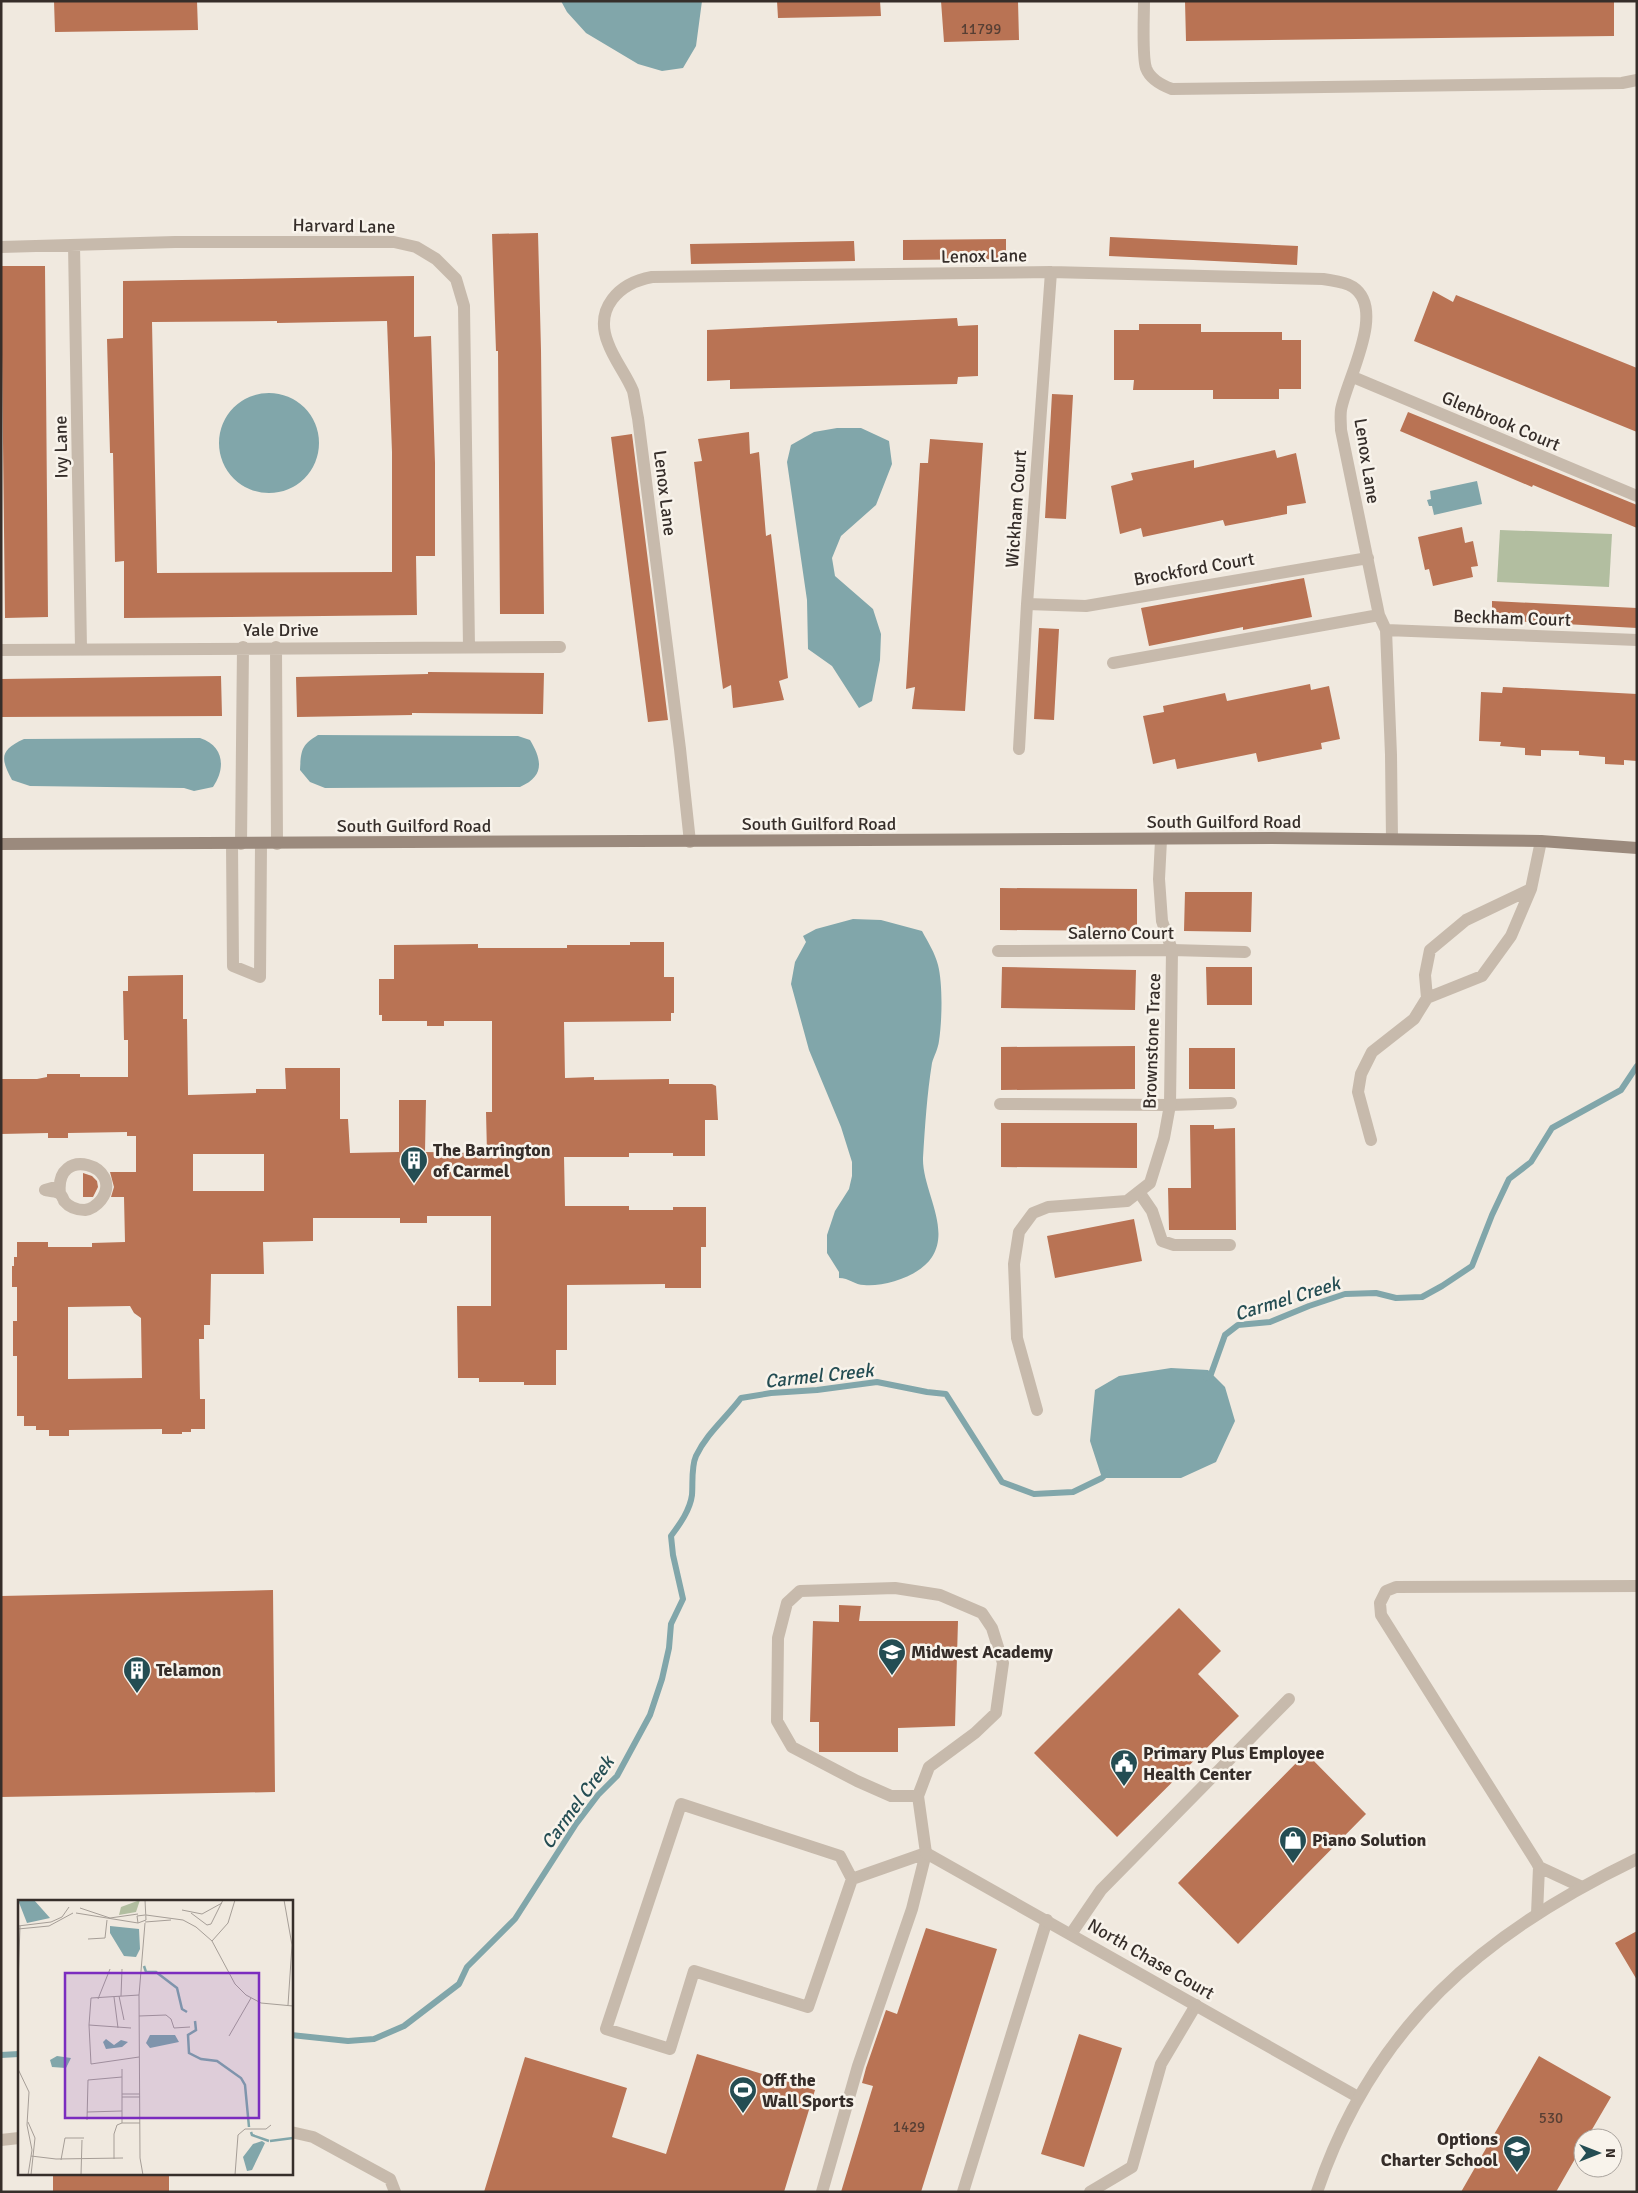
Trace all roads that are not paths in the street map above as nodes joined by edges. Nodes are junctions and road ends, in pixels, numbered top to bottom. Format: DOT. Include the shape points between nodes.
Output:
graph roads {
  1 [pos="1144,1"];
  2 [pos="1637,80"];
  3 [pos="74,245"];
  4 [pos="1,247"];
  5 [pos="1051,272"];
  6 [pos="1353,377"];
  7 [pos="1637,496"];
  8 [pos="1368,558"];
  9 [pos="1027,604"];
  10 [pos="1379,615"];
  11 [pos="1386,630"];
  12 [pos="1637,640"];
  13 [pos="276,647"];
  14 [pos="469,647"];
  15 [pos="560,647"];
  16 [pos="81,648"];
  17 [pos="242,648"];
  18 [pos="1,650"];
  19 [pos="1113,663"];
  20 [pos="1019,749"];
  21 [pos="1392,839"];
  22 [pos="1161,840"];
  23 [pos="1541,841"];
  24 [pos="690,842"];
  25 [pos="1,844"];
  26 [pos="236,844"];
  27 [pos="261,844"];
  28 [pos="277,844"];
  29 [pos="1637,848"];
  30 [pos="1531,889"];
  31 [pos="1172,950"];
  32 [pos="998,951"];
  33 [pos="1245,952"];
  34 [pos="1428,998"];
  35 [pos="1231,1103"];
  36 [pos="1000,1104"];
  37 [pos="1170,1105"];
  38 [pos="1371,1140"];
  39 [pos="1139,1192"];
  40 [pos="1230,1245"];
  41 [pos="1037,1410"];
  42 [pos="1637,1586"];
  43 [pos="1289,1699"];
  44 [pos="918,1796"];
  45 [pos="926,1853"];
  46 [pos="1637,1859"];
  47 [pos="1539,1867"];
  48 [pos="852,1879"];
  49 [pos="1582,1887"];
  50 [pos="1537,1914"];
  51 [pos="1047,1920"];
  52 [pos="1071,1934"];
  53 [pos="1196,2005"];
  54 [pos="1358,2097"];
  55 [pos="292,2132"];
  56 [pos="18,2138"];
  57 [pos="1,2140"];
  58 [pos="395,2192"];
  59 [pos="822,2192"];
  60 [pos="963,2192"];
  61 [pos="1090,2192"];
  62 [pos="1317,2192"];
  1 -- 2 [label="street" via="1146,67 1162,86 1172,89 1622,83"];
  3 -- 4 [label="street, Harvard Lane"];
  3 -- 14 [label="street, Harvard Lane" via="394,242 416,247 436,259 456,279 464,306"];
  3 -- 16 [label="street, Ivy Lane"];
  5 -- 6 [label="street, Lenox Lane" via="1288,277 1341,282 1353,287 1366,305 1366,328"];
  5 -- 9 [label="street, Wickham Court"];
  5 -- 24 [label="street, Lenox Lane" via="652,277 629,284 612,298 605,314 605,332 633,392 638,418"];
  6 -- 7 [label="street, Glenbrook Court"];
  6 -- 8 [label="street, Lenox Lane" via="1341,410 1341,430"];
  8 -- 9 [label="street, Brockford Court" via="1086,606"];
  8 -- 10 [label="street, Lenox Lane"];
  9 -- 20 [label="street, Wickham Court"];
  10 -- 11 [label="street, Lenox Lane"];
  10 -- 19 [label="street"];
  11 -- 12 [label="street, Beckham Court"];
  11 -- 21 [label="street, Lenox Lane"];
  13 -- 14 [label="street, Yale Drive"];
  13 -- 17 [label="street, Yale Drive"];
  13 -- 28 [label="street"];
  14 -- 15 [label="street, Yale Drive"];
  16 -- 17 [label="street, Yale Drive"];
  16 -- 18 [label="street, Yale Drive"];
  17 -- 26 [label="street"];
  21 -- 22 [label="main road, South Guilford Road"];
  21 -- 23 [label="main road, South Guilford Road"];
  22 -- 24 [label="main road, South Guilford Road"];
  22 -- 31 [label="street, Brownstone Trace" via="1162,921"];
  23 -- 29 [label="main road, South Guilford Road"];
  23 -- 30 [label="street"];
  24 -- 28 [label="main road, South Guilford Road"];
  25 -- 26 [label="main road, South Guilford Road"];
  26 -- 27 [label="main road, South Guilford Road"];
  26 -- 27 [label="street" via="233,966 260,977"];
  27 -- 28 [label="main road, South Guilford Road"];
  30 -- 34 [label="street" via="1511,936 1482,976"];
  30 -- 34 [label="street" via="1466,920 1430,950 1425,975"];
  31 -- 32 [label="street, Salerno Court"];
  31 -- 33 [label="street, Salerno Court"];
  31 -- 37 [label="street, Brownstone Trace"];
  34 -- 38 [label="street" via="1414,1020 1372,1052 1361,1074 1358,1092"];
  35 -- 37 [label="street"];
  36 -- 37 [label="street"];
  37 -- 39 [label="street, Brownstone Trace" via="1150,1183"];
  39 -- 40 [label="street" via="1152,1211 1162,1241 1174,1245"];
  39 -- 41 [label="street, Brownstone Trace" via="1127,1201 1048,1207 1033,1213 1019,1232 1014,1264 1016,1338"];
  42 -- 47 [label="street" via="1396,1587 1386,1591 1380,1603 1381,1615"];
  43 -- 52 [label="street" via="1101,1890"];
  44 -- 44 [label="street" via="929,1767 996,1713 1003,1663 992,1628 982,1613 940,1595 895,1588 800,1591 787,1603 778,1638 777,1721 792,1747 891,1796"];
  44 -- 45 [label="street"];
  45 -- 48 [label="street"];
  45 -- 51 [label="street, North Chase Court"];
  45 -- 59 [label="street" via="912,1909 858,2066"];
  46 -- 49 [label="street"];
  47 -- 49 [label="street"];
  47 -- 50 [label="street"];
  48 -- 48 [label="street" via="808,2007 694,1970 670,2049 606,2030 681,1804 840,1856"];
  49 -- 50 [label="street"];
  50 -- 54 [label="street" via="1470,1962 1428,2002 1390,2047"];
  51 -- 52 [label="street, North Chase Court"];
  51 -- 60 [label="street"];
  52 -- 53 [label="street, North Chase Court"];
  53 -- 54 [label="street, North Chase Court"];
  53 -- 61 [label="street" via="1161,2064 1132,2167"];
  54 -- 62 [label="street" via="1331,2151"];
  55 -- 58 [label="street" via="312,2137 390,2178"];
  56 -- 57 [label="street"];
}
